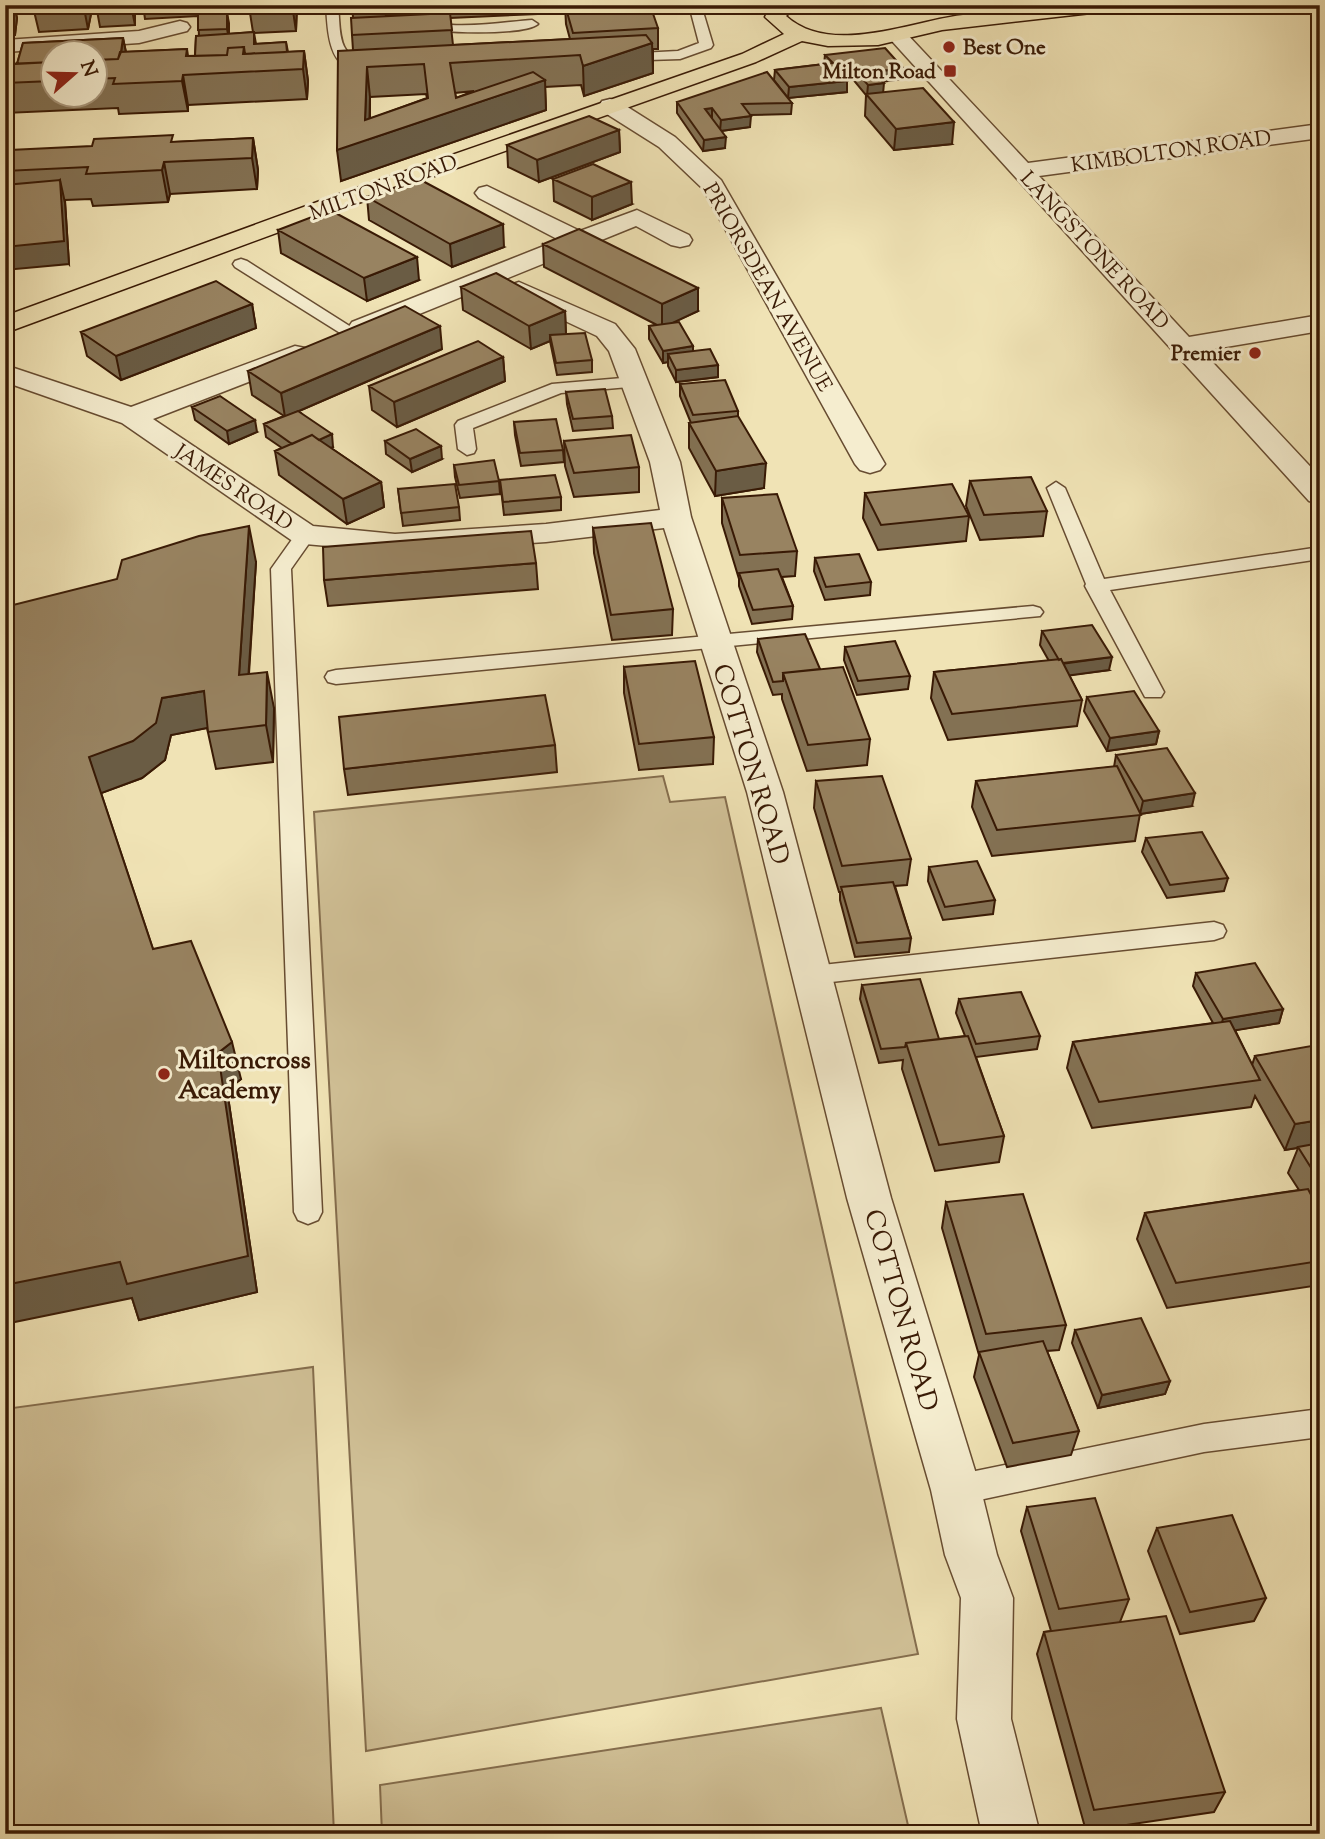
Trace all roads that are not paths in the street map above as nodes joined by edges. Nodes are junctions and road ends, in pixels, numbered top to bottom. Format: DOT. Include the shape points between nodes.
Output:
graph roads {
  1 [pos="332,5"];
  2 [pos="395,5"];
  3 [pos="695,5"];
  4 [pos="787,5"];
  5 [pos="1109,5"];
  6 [pos="928,6"];
  7 [pos="532,24"];
  8 [pos="939,24"];
  9 [pos="180,27"];
  10 [pos="799,35"];
  11 [pos="898,36"];
  12 [pos="5,46"];
  13 [pos="603,59"];
  14 [pos="385,68"];
  15 [pos="611,106"];
  16 [pos="1320,131"];
  17 [pos="1021,171"];
  18 [pos="487,193"];
  19 [pos="579,240"];
  20 [pos="680,240"];
  21 [pos="241,264"];
  22 [pos="492,277"];
  23 [pos="1320,323"];
  24 [pos="5,325"];
  25 [pos="351,332"];
  26 [pos="1184,345"];
  27 [pos="5,373"];
  28 [pos="634,382"];
  29 [pos="132,417"];
  30 [pos="467,449"];
  31 [pos="870,464"];
  32 [pos="1056,488"];
  33 [pos="1320,495"];
  34 [pos="676,517"];
  35 [pos="305,535"];
  36 [pos="1320,552"];
  37 [pos="1095,586"];
  38 [pos="1032,612"];
  39 [pos="714,642"];
  40 [pos="336,677"];
  41 [pos="1153,692"];
  42 [pos="1214,931"];
  43 [pos="813,975"];
  44 [pos="308,1212"];
  45 [pos="1320,1423"];
  46 [pos="956,1490"];
  47 [pos="1011,1834"];
  1 -- 14 [label="lane" via="336,49 350,63"];
  2 -- 7 [label="lane" via="405,21 424,27"];
  3 -- 13 [label="lane" via="706,45 696,51"];
  4 -- 10 [label="main road" via="779,8 775,17"];
  5 -- 8 [label="main road"];
  6 -- 8 [label="main road" via="939,14"];
  8 -- 11 [label="main road"];
  9 -- 12 [label="street" via="139,37"];
  10 -- 11 [label="main road" via="828,39"];
  10 -- 15 [label="main road, MILTON ROAD" via="750,58"];
  11 -- 17 [label="street, LANGSTONE ROAD"];
  15 -- 24 [label="main road, MILTON ROAD"];
  15 -- 31 [label="street, PRIORSDEAN AVENUE" via="667,142 713,185"];
  16 -- 17 [label="street, KIMBOLTON ROAD"];
  17 -- 26 [label="street, LANGSTONE ROAD"];
  18 -- 19 [label="street"];
  19 -- 20 [label="street" via="637,217"];
  19 -- 22 [label="street"];
  21 -- 25 [label="lane"];
  22 -- 25 [label="street"];
  22 -- 28 [label="street, COTTON ROAD" via="606,330 622,349"];
  23 -- 26 [label="street"];
  25 -- 29 [label="street"];
  26 -- 33 [label="street, LANGSTONE ROAD"];
  27 -- 29 [label="street"];
  28 -- 30 [label="lane" via="558,388 464,425"];
  28 -- 34 [label="street, COTTON ROAD" via="665,462"];
  29 -- 35 [label="street, JAMES ROAD"];
  32 -- 37 [label="lane"];
  34 -- 35 [label="street, JAMES ROAD" via="546,533 395,543"];
  34 -- 39 [label="street, COTTON ROAD"];
  35 -- 44 [label="lane" via="281,569"];
  36 -- 37 [label="lane"];
  37 -- 41 [label="lane"];
  38 -- 39 [label="lane"];
  39 -- 40 [label="lane"];
  39 -- 43 [label="street, COTTON ROAD" via="765,792"];
  42 -- 43 [label="lane"];
  43 -- 46 [label="street, COTTON ROAD" via="869,1198"];
  45 -- 46 [label="lane" via="1204,1438"];
  46 -- 47 [label="street, COTTON ROAD" via="971,1555 987,1598 984,1719"];
}
